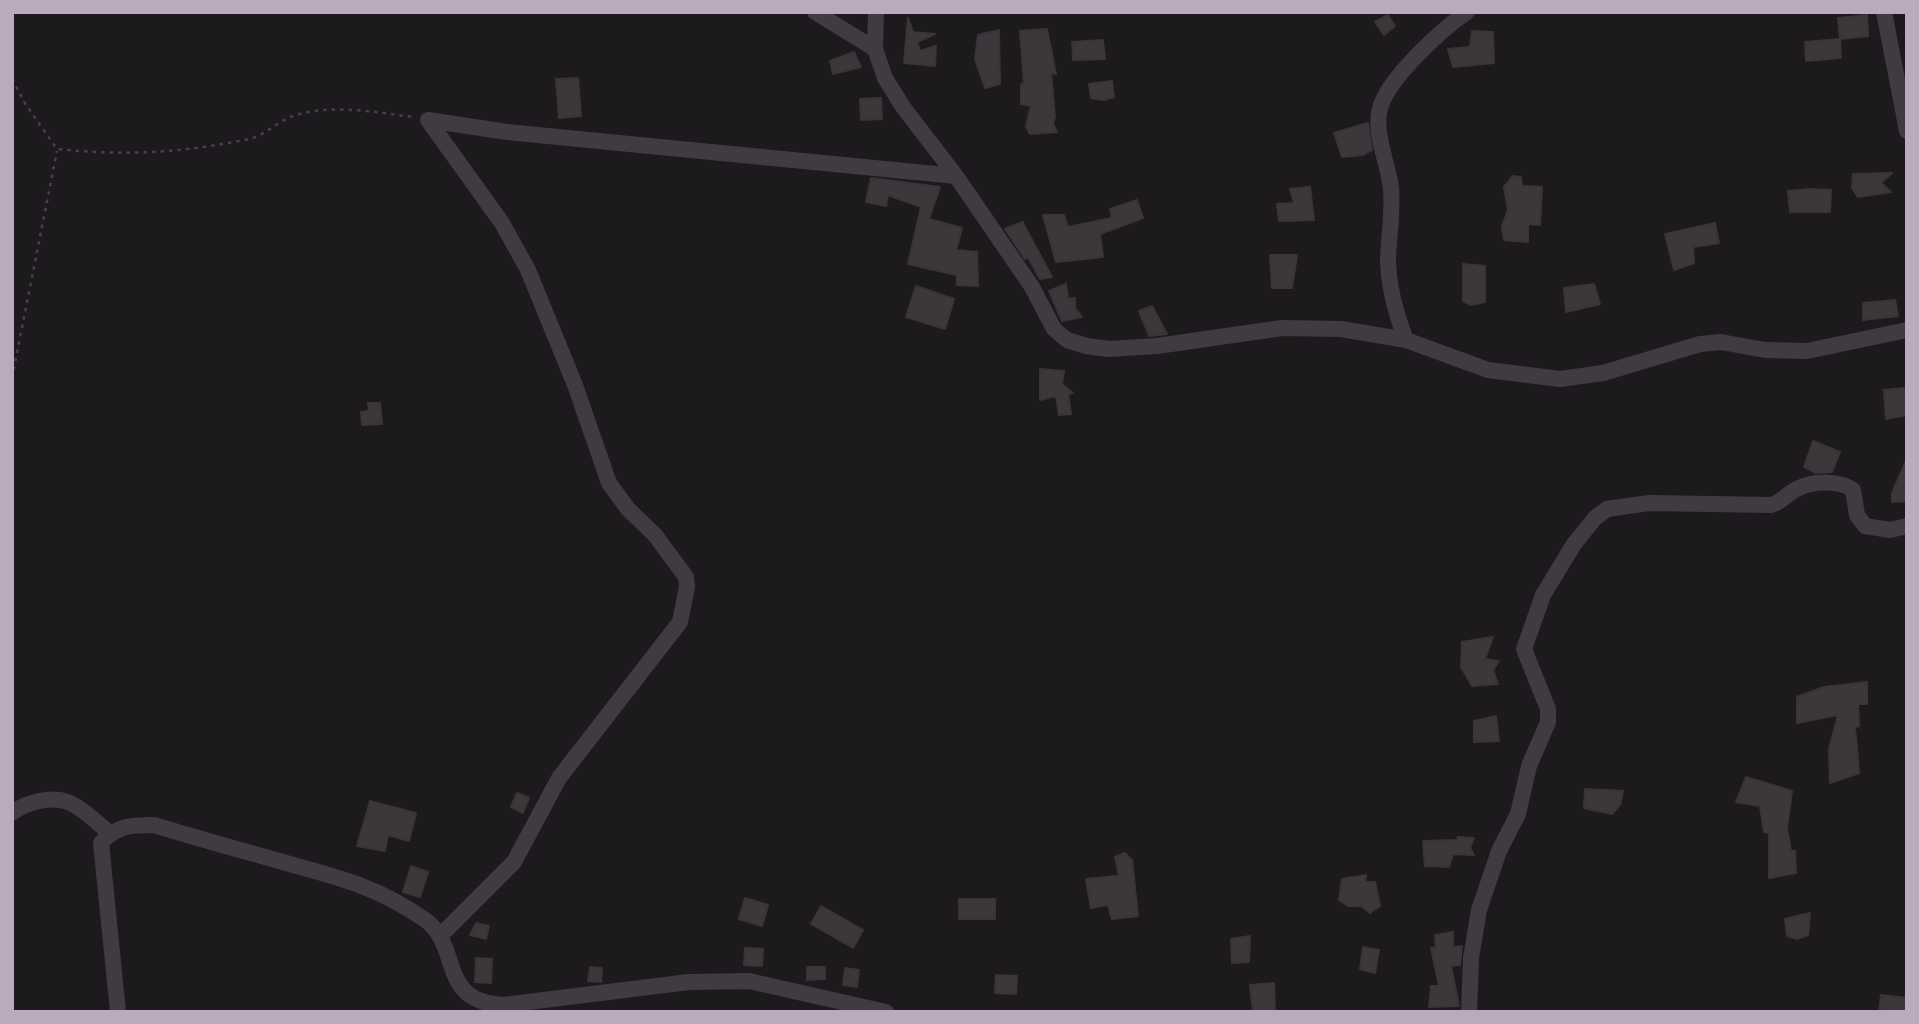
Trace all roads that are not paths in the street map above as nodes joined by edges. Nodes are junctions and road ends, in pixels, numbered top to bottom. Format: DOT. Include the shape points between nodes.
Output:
graph roads {
  1 [pos="815,12"];
  2 [pos="876,12"];
  3 [pos="1467,12"];
  4 [pos="1884,12"];
  5 [pos="875,49"];
  6 [pos="1906,122"];
  7 [pos="956,176"];
  8 [pos="1907,330"];
  9 [pos="1406,341"];
  10 [pos="1907,526"];
  11 [pos="12,813"];
  12 [pos="110,833"];
  13 [pos="441,935"];
  14 [pos="118,1012"];
  15 [pos="886,1012"];
  16 [pos="1469,1012"];
  1 -- 5 [label="street"];
  2 -- 5 [label="street"];
  3 -- 9 [label="street" via="1430,42 1386,92 1380,107 1378,122 1391,197 1389,275"];
  4 -- 6 [label="street"];
  5 -- 7 [label="street" via="885,78 903,107"];
  7 -- 9 [label="street" via="1032,287 1054,329 1067,340 1109,349 1197,342 1282,328 1340,329"];
  7 -- 13 [label="street" via="507,132 428,120 502,223 528,270 609,483 656,535 686,577 687,587 680,622 559,778 514,862"];
  8 -- 9 [label="street" via="1807,351 1700,344 1603,373 1560,379 1488,370"];
  10 -- 16 [label="street" via="1889,530 1866,526 1857,515 1853,490 1839,482 1798,488 1771,505 1622,505 1595,518 1555,575 1528,631 1524,649 1548,709 1548,722 1528,766 1518,814 1499,851 1479,909"];
  11 -- 12 [label="street" via="23,804 69,803"];
  12 -- 13 [label="street" via="123,826 154,825 362,884 399,902"];
  12 -- 14 [label="street" via="101,843 101,857"];
  13 -- 15 [label="street" via="457,983 486,1004 689,982 749,981"];
}
